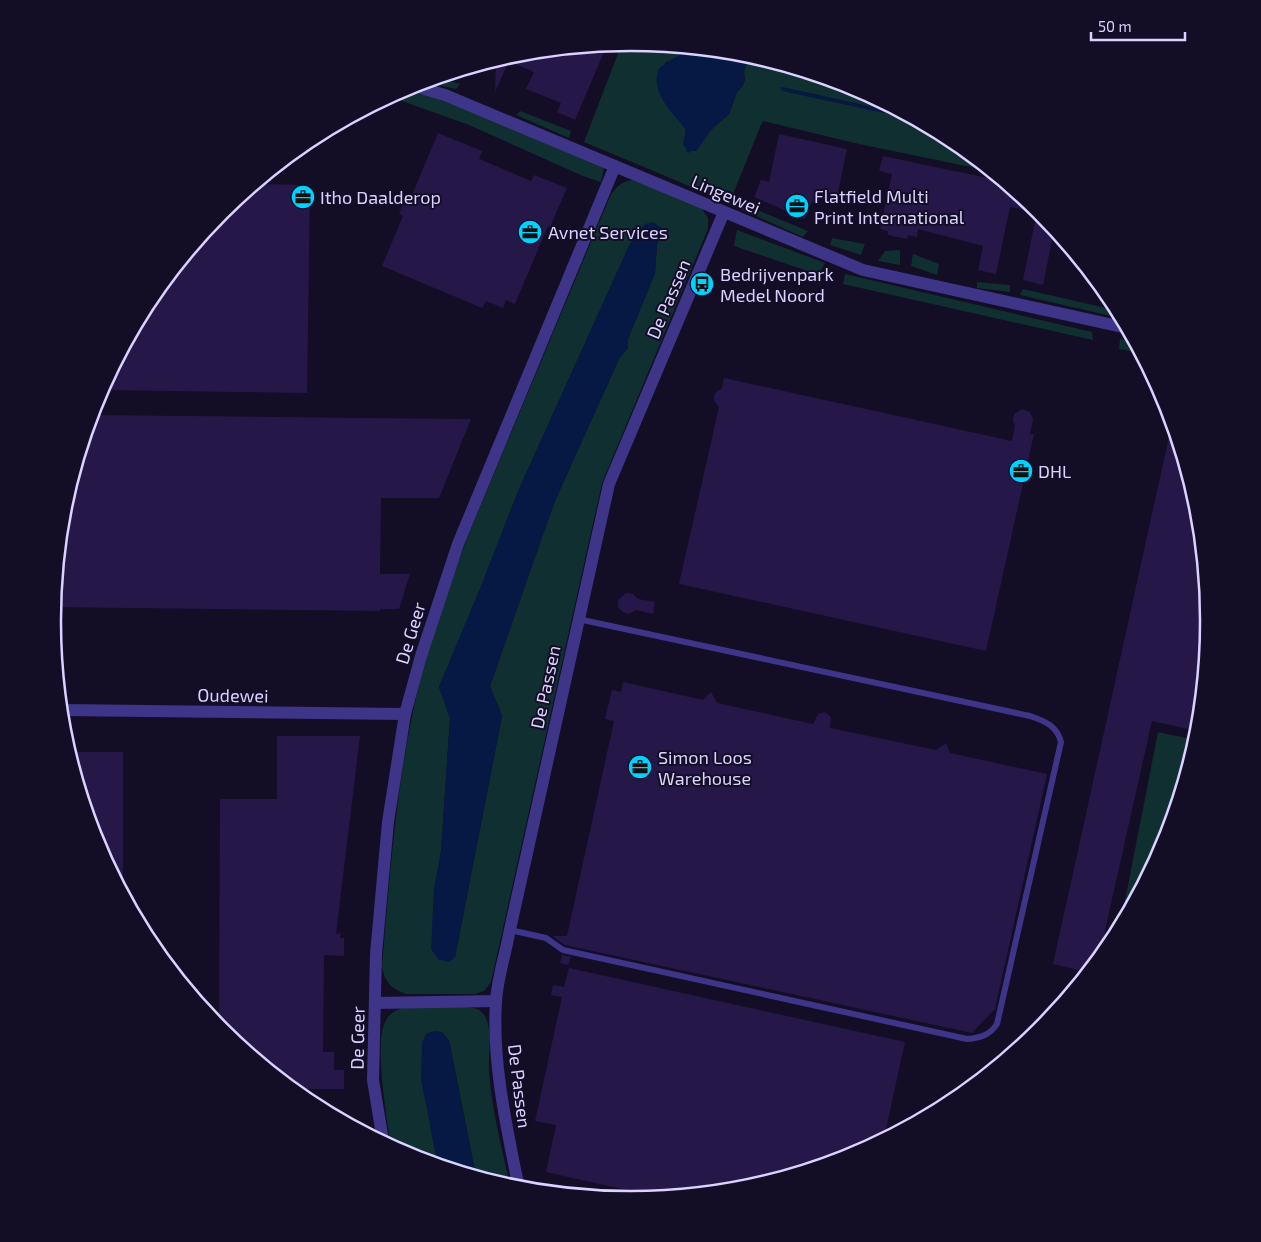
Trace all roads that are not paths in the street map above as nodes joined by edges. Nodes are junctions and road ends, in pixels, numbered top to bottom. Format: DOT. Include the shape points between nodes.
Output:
graph roads {
  1 [pos="426,89"];
  2 [pos="615,166"];
  3 [pos="724,212"];
  4 [pos="1118,326"];
  5 [pos="578,620"];
  6 [pos="68,710"];
  7 [pos="405,714"];
  8 [pos="510,930"];
  9 [pos="496,1001"];
  10 [pos="375,1002"];
  11 [pos="382,1133"];
  12 [pos="517,1180"];
  1 -- 2 [label="street, Lingewei"];
  2 -- 3 [label="street, Lingewei"];
  2 -- 7 [label="street, De Geer" via="458,544 437,602"];
  3 -- 4 [label="street, Lingewei" via="863,270"];
  3 -- 5 [label="street, De Passen" via="609,484"];
  5 -- 8 [label="street, De Passen"];
  5 -- 8 [label="lane" via="1030,716 1049,724 1061,742 997,1024 984,1036 968,1039 563,950 546,938"];
  6 -- 7 [label="street, Oudewei"];
  7 -- 10 [label="street, De Geer" via="388,822"];
  8 -- 9 [label="street, De Passen"];
  9 -- 10 [label="street"];
  9 -- 12 [label="street, De Passen" via="503,1104"];
  10 -- 11 [label="street, De Geer" via="373,1080"];
}
